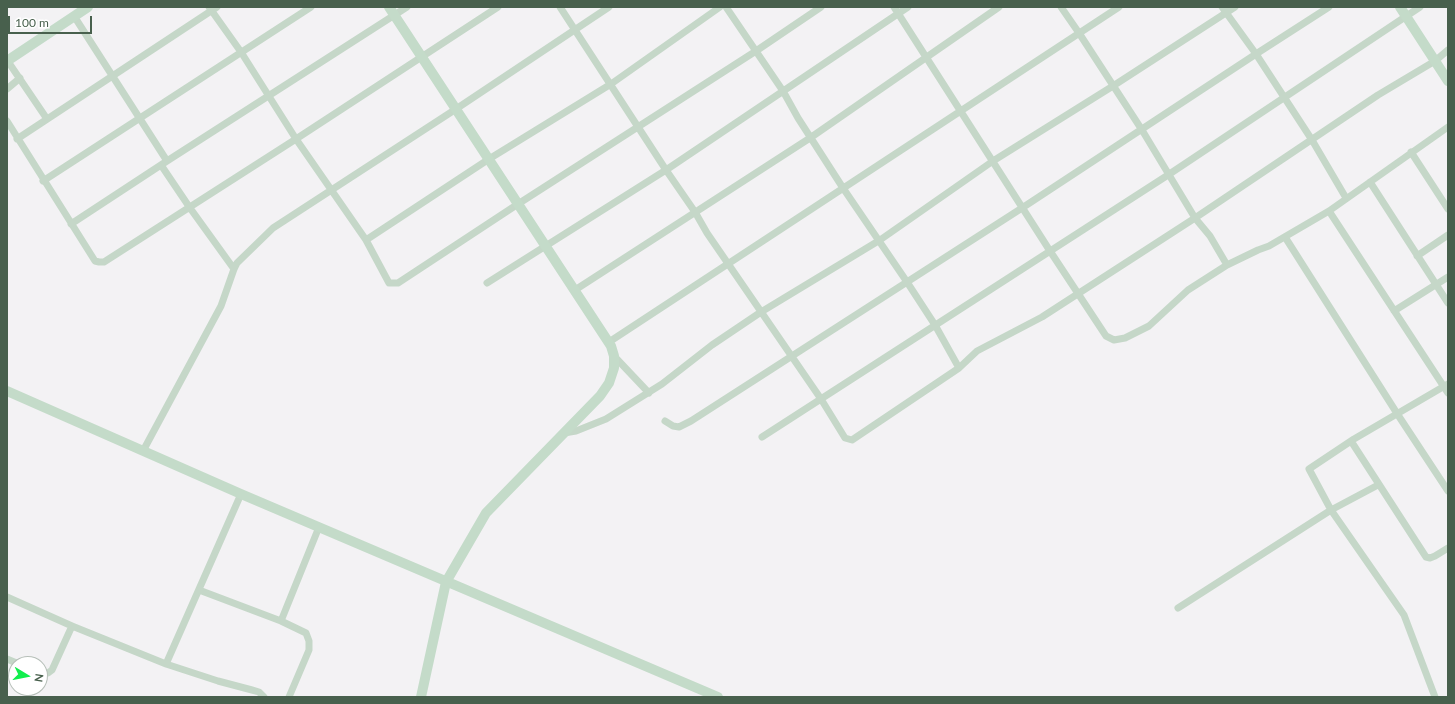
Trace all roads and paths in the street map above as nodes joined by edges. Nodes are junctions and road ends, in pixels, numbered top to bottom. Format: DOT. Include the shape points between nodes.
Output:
graph roads {
  1 [pos="88,7"];
  2 [pos="311,7"];
  3 [pos="407,7"];
  4 [pos="498,7"];
  5 [pos="560,7"];
  6 [pos="609,7"];
  7 [pos="720,7"];
  8 [pos="726,7"];
  9 [pos="821,7"];
  10 [pos="908,7"];
  11 [pos="999,7"];
  12 [pos="1061,7"];
  13 [pos="1119,7"];
  14 [pos="1235,7"];
  15 [pos="1329,7"];
  16 [pos="1400,7"];
  17 [pos="1420,7"];
  18 [pos="213,8"];
  19 [pos="896,10"];
  20 [pos="1224,10"];
  21 [pos="392,11"];
  22 [pos="74,16"];
  23 [pos="1406,16"];
  24 [pos="574,30"];
  25 [pos="1079,33"];
  26 [pos="1448,50"];
  27 [pos="756,51"];
  28 [pos="241,52"];
  29 [pos="1256,54"];
  30 [pos="422,57"];
  31 [pos="926,57"];
  32 [pos="7,60"];
  33 [pos="1435,61"];
  34 [pos="112,76"];
  35 [pos="20,78"];
  36 [pos="1448,81"];
  37 [pos="611,84"];
  38 [pos="1113,86"];
  39 [pos="7,89"];
  40 [pos="783,91"];
  41 [pos="268,96"];
  42 [pos="1284,98"];
  43 [pos="456,109"];
  44 [pos="960,111"];
  45 [pos="139,118"];
  46 [pos="47,119"];
  47 [pos="7,121"];
  48 [pos="638,127"];
  49 [pos="1448,127"];
  50 [pos="1142,130"];
  51 [pos="810,138"];
  52 [pos="17,139"];
  53 [pos="296,139"];
  54 [pos="1312,140"];
  55 [pos="1411,152"];
  56 [pos="489,159"];
  57 [pos="993,161"];
  58 [pos="164,163"];
  59 [pos="666,170"];
  60 [pos="1168,174"];
  61 [pos="44,181"];
  62 [pos="1370,182"];
  63 [pos="843,188"];
  64 [pos="332,190"];
  65 [pos="1346,198"];
  66 [pos="518,204"];
  67 [pos="190,208"];
  68 [pos="1022,208"];
  69 [pos="1448,209"];
  70 [pos="1329,211"];
  71 [pos="695,212"];
  72 [pos="1195,218"];
  73 [pos="71,224"];
  74 [pos="1448,235"];
  75 [pos="1285,237"];
  76 [pos="366,240"];
  77 [pos="880,240"];
  78 [pos="546,247"];
  79 [pos="1050,251"];
  80 [pos="1417,256"];
  81 [pos="727,263"];
  82 [pos="1227,265"];
  83 [pos="234,269"];
  84 [pos="1448,277"];
  85 [pos="908,282"];
  86 [pos="487,283"];
  87 [pos="1436,285"];
  88 [pos="575,290"];
  89 [pos="1078,294"];
  90 [pos="1448,303"];
  91 [pos="1394,311"];
  92 [pos="761,312"];
  93 [pos="935,325"];
  94 [pos="609,342"];
  95 [pos="614,356"];
  96 [pos="792,357"];
  97 [pos="959,368"];
  98 [pos="1446,385"];
  99 [pos="7,391"];
  100 [pos="649,393"];
  101 [pos="1448,393"];
  102 [pos="821,399"];
  103 [pos="1398,415"];
  104 [pos="665,421"];
  105 [pos="564,433"];
  106 [pos="762,436"];
  107 [pos="1351,442"];
  108 [pos="143,451"];
  109 [pos="1378,485"];
  110 [pos="1448,491"];
  111 [pos="241,494"];
  112 [pos="1331,510"];
  113 [pos="319,527"];
  114 [pos="1448,548"];
  115 [pos="446,582"];
  116 [pos="199,590"];
  117 [pos="7,597"];
  118 [pos="1178,608"];
  119 [pos="281,621"];
  120 [pos="72,626"];
  121 [pos="166,664"];
  122 [pos="48,673"];
  123 [pos="264,697"];
  124 [pos="289,697"];
  125 [pos="421,697"];
  126 [pos="718,697"];
  127 [pos="1435,697"];
  1 -- 22 [label="street"];
  2 -- 28 [label="street"];
  3 -- 21 [label="street"];
  4 -- 30 [label="street"];
  5 -- 24 [label="street"];
  6 -- 24 [label="street"];
  7 -- 37 [label="street"];
  8 -- 27 [label="street"];
  9 -- 27 [label="street"];
  10 -- 19 [label="street"];
  11 -- 31 [label="street"];
  12 -- 25 [label="street"];
  13 -- 25 [label="street"];
  14 -- 20 [label="street"];
  15 -- 29 [label="street"];
  16 -- 23 [label="street"];
  17 -- 23 [label="street"];
  18 -- 28 [label="street"];
  18 -- 34 [label="street"];
  19 -- 31 [label="street"];
  19 -- 40 [label="street"];
  20 -- 29 [label="street"];
  20 -- 38 [label="street"];
  21 -- 30 [label="street"];
  21 -- 41 [label="street"];
  22 -- 32 [label="street"];
  22 -- 34 [label="street"];
  23 -- 33 [label="street"];
  23 -- 42 [label="street"];
  24 -- 37 [label="street"];
  24 -- 43 [label="street"];
  25 -- 38 [label="street"];
  25 -- 44 [label="street"];
  26 -- 33 [label="street"];
  27 -- 40 [label="street"];
  27 -- 48 [label="street"];
  28 -- 41 [label="street"];
  28 -- 45 [label="street"];
  29 -- 42 [label="street"];
  29 -- 50 [label="street"];
  30 -- 43 [label="street"];
  30 -- 53 [label="street"];
  31 -- 44 [label="street"];
  31 -- 51 [label="street"];
  32 -- 35 [label="street"];
  33 -- 36 [label="street"];
  33 -- 54 [label="street" via="1378,95"];
  34 -- 45 [label="street"];
  34 -- 46 [label="street"];
  35 -- 39 [label="street"];
  35 -- 46 [label="street"];
  37 -- 48 [label="street"];
  37 -- 56 [label="street"];
  38 -- 50 [label="street"];
  38 -- 57 [label="street"];
  40 -- 51 [label="street"];
  40 -- 59 [label="street"];
  41 -- 53 [label="street"];
  41 -- 58 [label="street"];
  42 -- 54 [label="street"];
  42 -- 60 [label="street"];
  43 -- 56 [label="street"];
  43 -- 64 [label="street"];
  44 -- 57 [label="street"];
  44 -- 63 [label="street"];
  45 -- 58 [label="street"];
  45 -- 61 [label="street"];
  46 -- 52 [label="street"];
  47 -- 52 [label="street"];
  48 -- 59 [label="street"];
  48 -- 66 [label="street"];
  49 -- 55 [label="street"];
  50 -- 60 [label="street"];
  50 -- 68 [label="street"];
  51 -- 63 [label="street"];
  51 -- 71 [label="street"];
  52 -- 61 [label="street"];
  53 -- 64 [label="street"];
  53 -- 67 [label="street"];
  54 -- 65 [label="street"];
  54 -- 72 [label="street"];
  55 -- 62 [label="street"];
  55 -- 69 [label="street"];
  56 -- 66 [label="street"];
  56 -- 76 [label="street"];
  57 -- 68 [label="street"];
  57 -- 77 [label="street"];
  58 -- 67 [label="street"];
  58 -- 73 [label="street"];
  59 -- 71 [label="street"];
  59 -- 78 [label="street"];
  60 -- 72 [label="street"];
  60 -- 79 [label="street"];
  61 -- 73 [label="street"];
  62 -- 65 [label="street"];
  62 -- 80 [label="street"];
  63 -- 77 [label="street"];
  63 -- 81 [label="street"];
  64 -- 76 [label="street"];
  64 -- 83 [label="street" via="273,228"];
  65 -- 70 [label="street"];
  66 -- 76 [label="street" via="398,283 389,283"];
  66 -- 78 [label="street"];
  67 -- 73 [label="street" via="104,262 95,260"];
  67 -- 83 [label="street"];
  68 -- 79 [label="street"];
  68 -- 85 [label="street"];
  70 -- 75 [label="street"];
  70 -- 91 [label="street"];
  71 -- 81 [label="street"];
  71 -- 88 [label="street"];
  72 -- 82 [label="street" via="1210,236"];
  72 -- 89 [label="street"];
  74 -- 80 [label="street"];
  75 -- 82 [label="street"];
  75 -- 103 [label="street"];
  77 -- 85 [label="street"];
  77 -- 92 [label="street"];
  78 -- 86 [label="street"];
  78 -- 88 [label="street"];
  79 -- 89 [label="street"];
  79 -- 93 [label="street"];
  80 -- 87 [label="street"];
  81 -- 92 [label="street"];
  81 -- 94 [label="street"];
  82 -- 89 [label="street" via="1188,290 1149,326 1114,340 1106,336"];
  83 -- 108 [label="street" via="221,306"];
  84 -- 87 [label="street"];
  85 -- 93 [label="street"];
  85 -- 96 [label="street"];
  87 -- 90 [label="street"];
  87 -- 91 [label="street"];
  88 -- 94 [label="street"];
  89 -- 97 [label="street" via="1042,317 977,351"];
  91 -- 98 [label="street"];
  92 -- 96 [label="street"];
  92 -- 100 [label="street"];
  93 -- 97 [label="street"];
  93 -- 102 [label="street"];
  94 -- 95 [label="street"];
  95 -- 100 [label="street"];
  95 -- 105 [label="street" via="614,368 609,383 600,396"];
  96 -- 102 [label="street"];
  96 -- 104 [label="street" via="679,427"];
  97 -- 102 [label="street" via="852,440 845,438"];
  98 -- 101 [label="street"];
  98 -- 103 [label="street"];
  99 -- 108 [label="street"];
  100 -- 105 [label="street" via="606,419"];
  102 -- 106 [label="street"];
  103 -- 107 [label="street"];
  103 -- 110 [label="street"];
  105 -- 115 [label="street" via="486,513"];
  107 -- 109 [label="street"];
  107 -- 112 [label="street" via="1309,469"];
  108 -- 111 [label="street"];
  109 -- 112 [label="street"];
  109 -- 114 [label="street" via="1426,558"];
  111 -- 113 [label="street"];
  111 -- 116 [label="street"];
  112 -- 118 [label="street"];
  112 -- 127 [label="street" via="1404,615"];
  113 -- 115 [label="street"];
  113 -- 119 [label="street"];
  115 -- 125 [label="street"];
  115 -- 126 [label="street"];
  116 -- 119 [label="street"];
  116 -- 121 [label="street"];
  117 -- 120 [label="street"];
  119 -- 124 [label="street" via="306,633 309,641 307,655"];
  120 -- 121 [label="street"];
  120 -- 122 [label="street" via="52,670"];
  121 -- 123 [label="street" via="259,692"];
}
